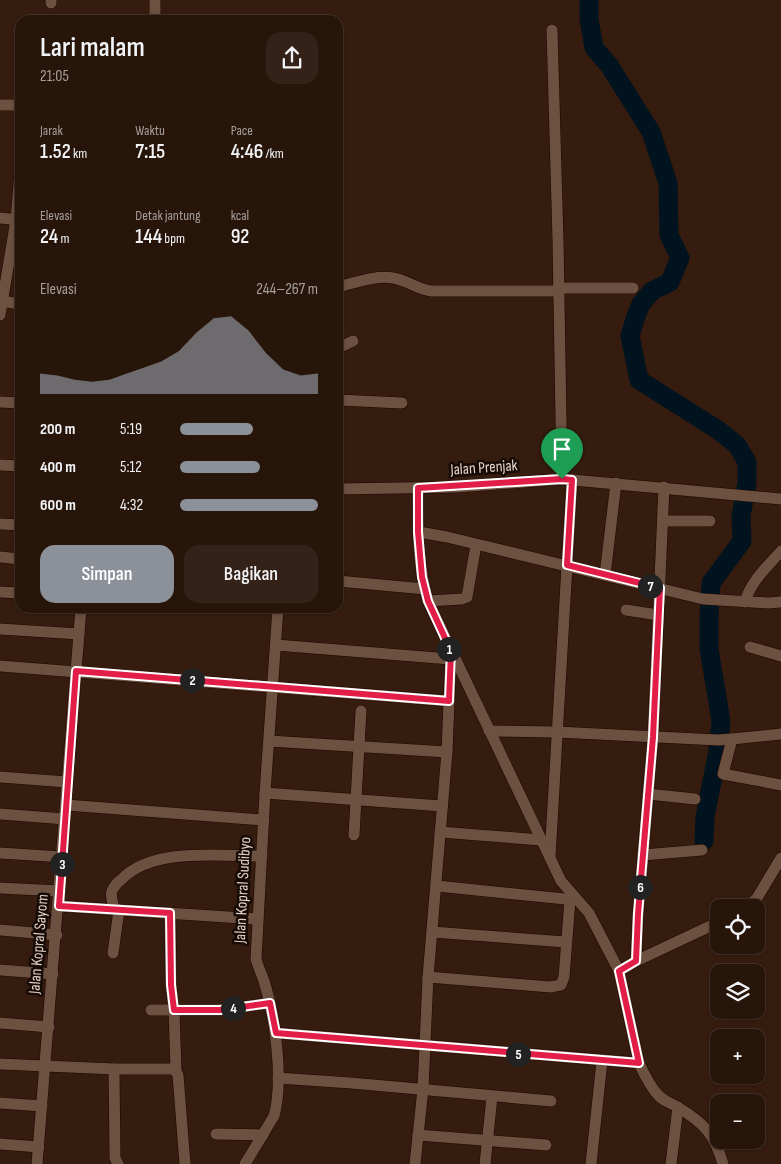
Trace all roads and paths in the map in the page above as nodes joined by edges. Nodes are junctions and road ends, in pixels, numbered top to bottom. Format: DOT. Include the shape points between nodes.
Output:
graph roads {
  1 [pos="155,0"];
  2 [pos="155,15"];
  3 [pos="552,30"];
  4 [pos="0,104"];
  5 [pos="15,105"];
  6 [pos="0,218"];
  7 [pos="15,220"];
  8 [pos="15,235"];
  9 [pos="343,286"];
  10 [pos="633,288"];
  11 [pos="558,289"];
  12 [pos="2,301"];
  13 [pos="15,303"];
  14 [pos="0,315"];
  15 [pos="353,341"];
  16 [pos="343,346"];
  17 [pos="343,400"];
  18 [pos="0,402"];
  19 [pos="15,403"];
  20 [pos="402,403"];
  21 [pos="0,465"];
  22 [pos="15,466"];
  23 [pos="567,479"];
  24 [pos="616,483"];
  25 [pos="664,487"];
  26 [pos="418,488"];
  27 [pos="343,489"];
  28 [pos="781,499"];
  29 [pos="663,521"];
  30 [pos="710,521"];
  31 [pos="0,524"];
  32 [pos="15,525"];
  33 [pos="418,532"];
  34 [pos="476,545"];
  35 [pos="781,551"];
  36 [pos="0,557"];
  37 [pos="15,558"];
  38 [pos="567,565"];
  39 [pos="604,575"];
  40 [pos="343,581"];
  41 [pos="660,588"];
  42 [pos="424,589"];
  43 [pos="0,592"];
  44 [pos="15,593"];
  45 [pos="428,601"];
  46 [pos="745,602"];
  47 [pos="781,602"];
  48 [pos="626,610"];
  49 [pos="81,613"];
  50 [pos="278,613"];
  51 [pos="658,615"];
  52 [pos="0,629"];
  53 [pos="79,634"];
  54 [pos="276,645"];
  55 [pos="750,647"];
  56 [pos="451,655"];
  57 [pos="781,656"];
  58 [pos="0,666"];
  59 [pos="76,671"];
  60 [pos="273,687"];
  61 [pos="449,701"];
  62 [pos="361,710"];
  63 [pos="489,731"];
  64 [pos="557,732"];
  65 [pos="781,734"];
  66 [pos="653,737"];
  67 [pos="726,740"];
  68 [pos="269,741"];
  69 [pos="360,748"];
  70 [pos="447,752"];
  71 [pos="0,777"];
  72 [pos="67,782"];
  73 [pos="781,785"];
  74 [pos="265,793"];
  75 [pos="648,794"];
  76 [pos="357,799"];
  77 [pos="695,799"];
  78 [pos="66,805"];
  79 [pos="442,806"];
  80 [pos="0,814"];
  81 [pos="65,819"];
  82 [pos="264,820"];
  83 [pos="440,832"];
  84 [pos="354,835"];
  85 [pos="541,840"];
  86 [pos="702,850"];
  87 [pos="0,853"];
  88 [pos="642,854"];
  89 [pos="262,856"];
  90 [pos="63,857"];
  91 [pos="550,857"];
  92 [pos="781,858"];
  93 [pos="437,886"];
  94 [pos="0,888"];
  95 [pos="60,891"];
  96 [pos="756,899"];
  97 [pos="573,900"];
  98 [pos="59,906"];
  99 [pos="117,910"];
  100 [pos="170,913"];
  101 [pos="258,919"];
  102 [pos="710,926"];
  103 [pos="0,930"];
  104 [pos="432,932"];
  105 [pos="57,935"];
  106 [pos="566,942"];
  107 [pos="113,952"];
  108 [pos="636,961"];
  109 [pos="0,970"];
  110 [pos="619,971"];
  111 [pos="53,974"];
  112 [pos="428,977"];
  113 [pos="270,1003"];
  114 [pos="151,1010"];
  115 [pos="174,1010"];
  116 [pos="0,1024"];
  117 [pos="49,1027"];
  118 [pos="276,1033"];
  119 [pos="425,1046"];
  120 [pos="602,1061"];
  121 [pos="639,1063"];
  122 [pos="0,1064"];
  123 [pos="46,1067"];
  124 [pos="114,1069"];
  125 [pos="176,1071"];
  126 [pos="278,1078"];
  127 [pos="424,1089"];
  128 [pos="492,1097"];
  129 [pos="551,1101"];
  130 [pos="0,1103"];
  131 [pos="42,1106"];
  132 [pos="678,1108"];
  133 [pos="216,1134"];
  134 [pos="263,1134"];
  135 [pos="418,1135"];
  136 [pos="488,1140"];
  137 [pos="0,1144"];
  138 [pos="546,1146"];
  139 [pos="39,1147"];
  140 [pos="37,1164"];
  141 [pos="118,1164"];
  142 [pos="184,1164"];
  143 [pos="245,1164"];
  144 [pos="415,1164"];
  145 [pos="485,1164"];
  146 [pos="591,1164"];
  147 [pos="671,1164"];
  148 [pos="723,1164"];
  1 -- 2 [label="street"];
  3 -- 11 [label="street"];
  4 -- 5 [label="street"];
  6 -- 7 [label="street"];
  8 -- 12 [label="street"];
  9 -- 11 [label="street" via="392,277 431,291"];
  10 -- 11 [label="street"];
  11 -- 23 [label="street"];
  12 -- 13 [label="street"];
  12 -- 14 [label="street"];
  15 -- 16 [label="street"];
  17 -- 20 [label="street"];
  18 -- 19 [label="street"];
  21 -- 22 [label="street"];
  23 -- 24 [label="street, Jalan Prenjak"];
  23 -- 26 [label="street, Jalan Prenjak"];
  23 -- 38 [label="street"];
  24 -- 25 [label="street, Jalan Prenjak"];
  24 -- 39 [label="street"];
  25 -- 28 [label="street, Jalan Prenjak"];
  25 -- 29 [label="street"];
  26 -- 27 [label="street, Jalan Prenjak"];
  26 -- 33 [label="street"];
  29 -- 30 [label="street"];
  29 -- 41 [label="street"];
  31 -- 32 [label="street"];
  33 -- 34 [label="street"];
  33 -- 42 [label="street"];
  34 -- 38 [label="street"];
  34 -- 45 [label="street" via="467,597"];
  35 -- 46 [label="street" via="756,579"];
  36 -- 37 [label="street"];
  38 -- 39 [label="street"];
  38 -- 64 [label="street"];
  39 -- 41 [label="street"];
  40 -- 42 [label="street"];
  41 -- 46 [label="street" via="703,599"];
  41 -- 51 [label="street"];
  42 -- 45 [label="street"];
  43 -- 44 [label="street"];
  45 -- 56 [label="street"];
  46 -- 47 [label="street"];
  48 -- 51 [label="street"];
  49 -- 53 [label="street, Jalan Kopral Sayom"];
  50 -- 54 [label="street, Jalan Kopral Sudibyo"];
  51 -- 66 [label="street"];
  52 -- 53 [label="street"];
  53 -- 59 [label="street, Jalan Kopral Sayom"];
  54 -- 56 [label="street"];
  54 -- 60 [label="street, Jalan Kopral Sudibyo"];
  55 -- 57 [label="street"];
  56 -- 61 [label="street"];
  56 -- 63 [label="street"];
  58 -- 59 [label="street"];
  59 -- 60 [label="street"];
  59 -- 72 [label="street, Jalan Kopral Sayom"];
  60 -- 61 [label="street"];
  60 -- 68 [label="street, Jalan Kopral Sudibyo"];
  61 -- 70 [label="street"];
  62 -- 69 [label="street"];
  63 -- 64 [label="street"];
  63 -- 85 [label="street"];
  64 -- 66 [label="street"];
  64 -- 91 [label="street"];
  65 -- 67 [label="street"];
  66 -- 67 [label="street"];
  66 -- 75 [label="street"];
  67 -- 73 [label="street" via="723,774"];
  68 -- 69 [label="street"];
  68 -- 74 [label="street, Jalan Kopral Sudibyo"];
  69 -- 70 [label="street"];
  69 -- 76 [label="street"];
  70 -- 79 [label="street"];
  71 -- 72 [label="street"];
  72 -- 78 [label="street, Jalan Kopral Sayom"];
  74 -- 76 [label="street"];
  74 -- 82 [label="street, Jalan Kopral Sudibyo"];
  75 -- 77 [label="street"];
  75 -- 88 [label="street"];
  76 -- 79 [label="street"];
  76 -- 84 [label="street"];
  78 -- 81 [label="street, Jalan Kopral Sayom"];
  78 -- 82 [label="street"];
  79 -- 83 [label="street"];
  80 -- 81 [label="street"];
  81 -- 90 [label="street, Jalan Kopral Sayom"];
  82 -- 89 [label="street, Jalan Kopral Sudibyo"];
  83 -- 85 [label="street"];
  83 -- 93 [label="street"];
  85 -- 91 [label="street"];
  86 -- 88 [label="street"];
  87 -- 90 [label="street"];
  88 -- 108 [label="street"];
  89 -- 99 [label="street" via="196,856 144,864 124,876 112,890"];
  89 -- 101 [label="street, Jalan Kopral Sudibyo"];
  90 -- 95 [label="street, Jalan Kopral Sayom"];
  91 -- 97 [label="street"];
  92 -- 96 [label="street"];
  93 -- 97 [label="street"];
  93 -- 104 [label="street"];
  94 -- 95 [label="street"];
  95 -- 98 [label="street, Jalan Kopral Sayom"];
  97 -- 106 [label="street"];
  97 -- 110 [label="street" via="589,912"];
  98 -- 99 [label="street"];
  98 -- 105 [label="street, Jalan Kopral Sayom"];
  99 -- 100 [label="street"];
  99 -- 107 [label="street"];
  100 -- 101 [label="street"];
  100 -- 115 [label="street"];
  101 -- 113 [label="street, Jalan Kopral Sudibyo" via="256,959"];
  102 -- 108 [label="street"];
  103 -- 105 [label="street"];
  104 -- 106 [label="street"];
  104 -- 112 [label="street"];
  105 -- 111 [label="street, Jalan Kopral Sayom"];
  106 -- 112 [label="street" via="563,982 556,987"];
  108 -- 110 [label="street"];
  109 -- 111 [label="street"];
  110 -- 121 [label="street"];
  111 -- 117 [label="street, Jalan Kopral Sayom"];
  112 -- 119 [label="street"];
  113 -- 115 [label="street" via="220,1010"];
  113 -- 118 [label="street, Jalan Kopral Sudibyo"];
  114 -- 115 [label="street"];
  115 -- 125 [label="street"];
  116 -- 117 [label="street"];
  117 -- 123 [label="street, Jalan Kopral Sayom"];
  118 -- 119 [label="street"];
  118 -- 126 [label="street, Jalan Kopral Sudibyo"];
  119 -- 120 [label="street"];
  119 -- 127 [label="street"];
  120 -- 121 [label="street"];
  120 -- 146 [label="street"];
  121 -- 132 [label="street" via="660,1096"];
  122 -- 123 [label="street"];
  123 -- 124 [label="street"];
  123 -- 131 [label="street, Jalan Kopral Sayom"];
  124 -- 125 [label="street" via="168,1068"];
  124 -- 141 [label="street" via="115,1158"];
  125 -- 142 [label="street"];
  126 -- 127 [label="street"];
  126 -- 134 [label="street, Jalan Kopral Sudibyo" via="276,1109"];
  127 -- 128 [label="street"];
  127 -- 135 [label="street"];
  128 -- 129 [label="street"];
  128 -- 136 [label="street"];
  130 -- 131 [label="street"];
  131 -- 139 [label="street, Jalan Kopral Sayom"];
  132 -- 147 [label="street"];
  132 -- 148 [label="street" via="706,1128"];
  133 -- 134 [label="street"];
  134 -- 143 [label="street, Jalan Kopral Sudibyo"];
  135 -- 136 [label="street"];
  135 -- 144 [label="street"];
  136 -- 138 [label="street"];
  136 -- 145 [label="street"];
  137 -- 139 [label="street"];
  139 -- 140 [label="street, Jalan Kopral Sayom"];
}
